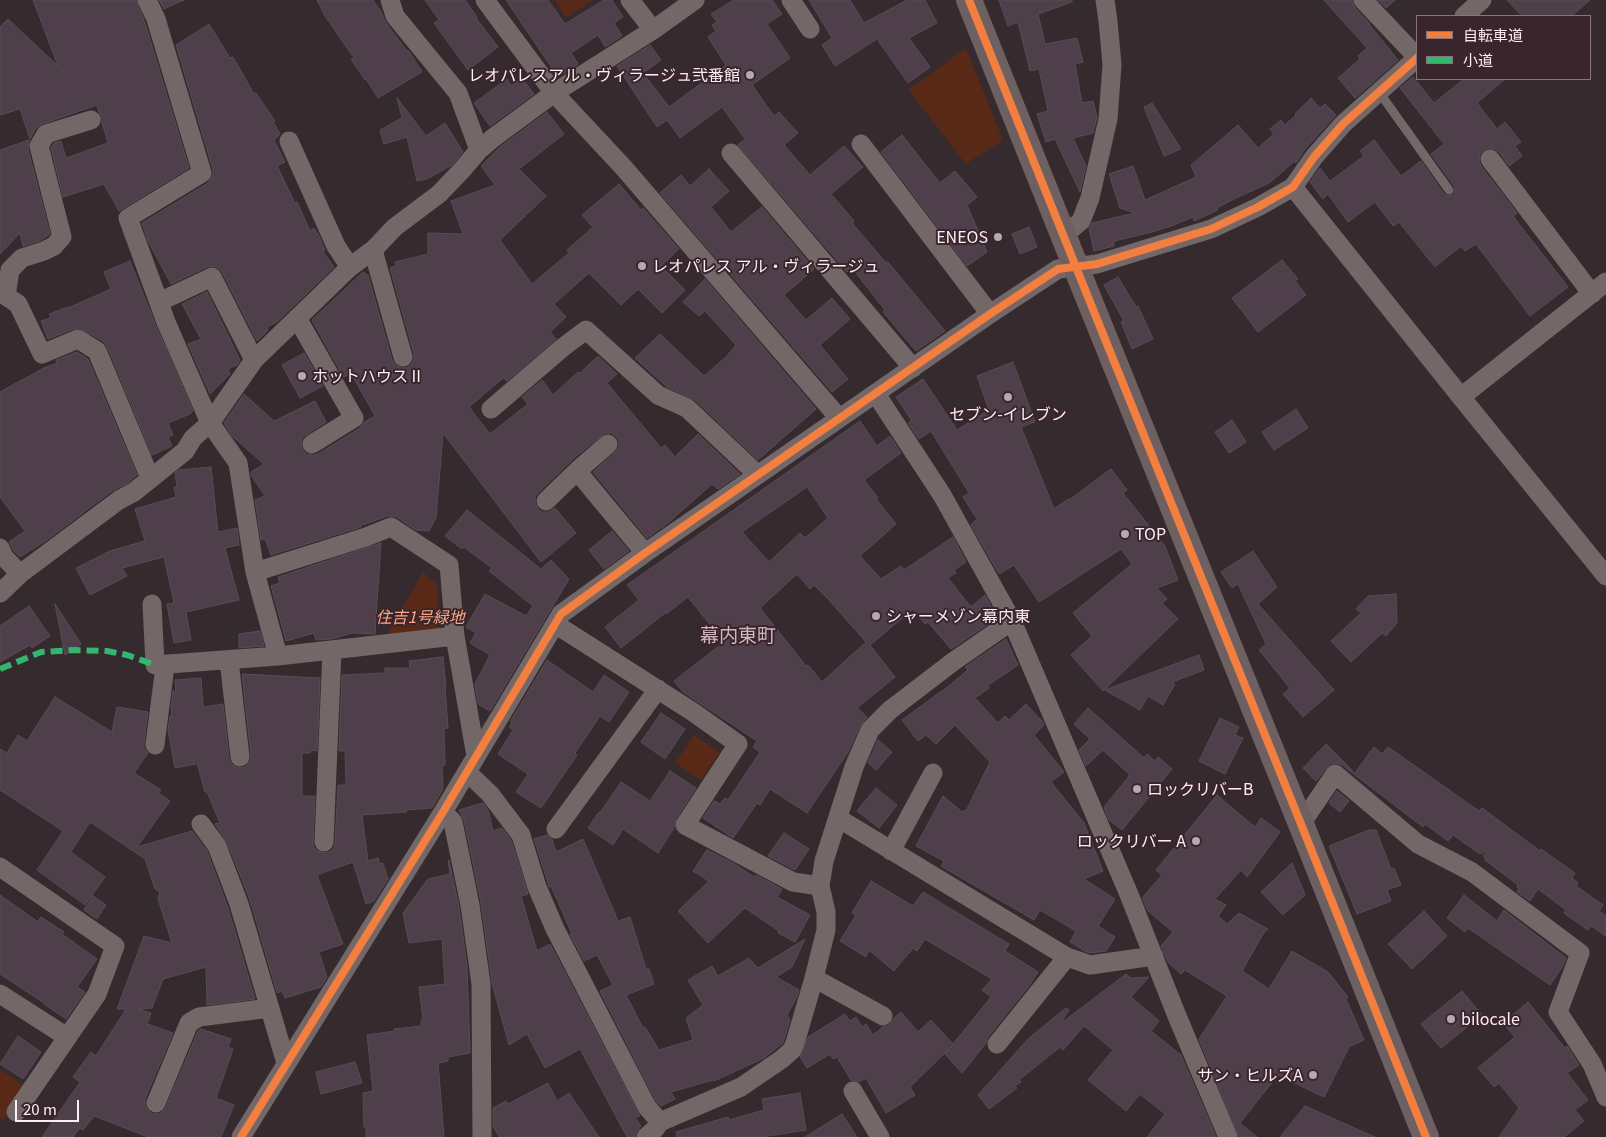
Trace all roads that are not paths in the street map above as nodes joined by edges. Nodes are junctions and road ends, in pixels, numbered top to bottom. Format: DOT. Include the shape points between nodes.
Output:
graph roads {
  1 [pos="147,0"];
  2 [pos="390,0"];
  3 [pos="485,0"];
  4 [pos="630,0"];
  5 [pos="695,0"];
  6 [pos="791,0"];
  7 [pos="969,0"];
  8 [pos="1105,0"];
  9 [pos="1363,0"];
  10 [pos="1482,0"];
  11 [pos="1465,15"];
  12 [pos="810,29"];
  13 [pos="654,30"];
  14 [pos="1416,56"];
  15 [pos="1416,58"];
  16 [pos="1379,92"];
  17 [pos="554,93"];
  18 [pos="91,120"];
  19 [pos="289,141"];
  20 [pos="861,144"];
  21 [pos="479,150"];
  22 [pos="731,153"];
  23 [pos="1490,159"];
  24 [pos="1293,187"];
  25 [pos="1449,190"];
  26 [pos="1064,235"];
  27 [pos="373,250"];
  28 [pos="1075,266"];
  29 [pos="350,267"];
  30 [pos="1599,288"];
  31 [pos="3,294"];
  32 [pos="159,302"];
  33 [pos="990,314"];
  34 [pos="298,318"];
  35 [pos="403,357"];
  36 [pos="254,360"];
  37 [pos="913,368"];
  38 [pos="876,394"];
  39 [pos="1461,397"];
  40 [pos="491,409"];
  41 [pos="840,418"];
  42 [pos="210,423"];
  43 [pos="312,444"];
  44 [pos="608,444"];
  45 [pos="577,471"];
  46 [pos="758,475"];
  47 [pos="150,478"];
  48 [pos="546,501"];
  49 [pos="0,548"];
  50 [pos="645,553"];
  51 [pos="255,572"];
  52 [pos="20,574"];
  53 [pos="1606,576"];
  54 [pos="0,593"];
  55 [pos="152,604"];
  56 [pos="1012,621"];
  57 [pos="555,624"];
  58 [pos="455,636"];
  59 [pos="332,650"];
  60 [pos="278,656"];
  61 [pos="229,660"];
  62 [pos="165,666"];
  63 [pos="658,690"];
  64 [pos="154,745"];
  65 [pos="240,757"];
  66 [pos="472,764"];
  67 [pos="934,773"];
  68 [pos="444,812"];
  69 [pos="838,818"];
  70 [pos="201,824"];
  71 [pos="1301,824"];
  72 [pos="556,829"];
  73 [pos="324,842"];
  74 [pos="891,850"];
  75 [pos="0,867"];
  76 [pos="820,886"];
  77 [pos="1154,956"];
  78 [pos="1066,957"];
  79 [pos="814,978"];
  80 [pos="0,994"];
  81 [pos="270,1008"];
  82 [pos="883,1016"];
  83 [pos="67,1037"];
  84 [pos="997,1044"];
  85 [pos="1599,1060"];
  86 [pos="286,1062"];
  87 [pos="852,1091"];
  88 [pos="1606,1097"];
  89 [pos="156,1103"];
  90 [pos="16,1112"];
  91 [pos="660,1122"];
  92 [pos="241,1137"];
  93 [pos="482,1137"];
  94 [pos="646,1137"];
  95 [pos="880,1137"];
  96 [pos="1228,1137"];
  97 [pos="1426,1137"];
  1 -- 32 [label="street" via="156,19 202,173 128,218"];
  2 -- 21 [label="street" via="395,16 458,93"];
  3 -- 17 [label="street"];
  4 -- 13 [label="street"];
  5 -- 13 [label="street"];
  6 -- 12 [label="street"];
  7 -- 26 [label="street"];
  8 -- 26 [label="street" via="1112,65 1108,119 1090,198 1081,221"];
  9 -- 14 [label="street"];
  10 -- 11 [label="street"];
  13 -- 17 [label="street"];
  15 -- 16 [label="street"];
  16 -- 24 [label="street" via="1343,124"];
  16 -- 25 [label="lane"];
  17 -- 21 [label="street"];
  17 -- 41 [label="street" via="624,168"];
  18 -- 31 [label="street" via="46,134 40,146 62,237 54,246 22,258 10,270"];
  19 -- 29 [label="street" via="336,246"];
  20 -- 33 [label="street"];
  21 -- 27 [label="street" via="439,194 395,227"];
  22 -- 37 [label="street"];
  23 -- 30 [label="street"];
  24 -- 28 [label="street" via="1211,229 1097,264"];
  24 -- 39 [label="street"];
  26 -- 28 [label="street"];
  27 -- 29 [label="street"];
  27 -- 35 [label="street"];
  28 -- 33 [label="street" via="1058,269"];
  28 -- 71 [label="street"];
  29 -- 34 [label="street"];
  30 -- 39 [label="street"];
  31 -- 47 [label="street" via="18,304 42,354 78,339 97,351"];
  32 -- 36 [label="street" via="212,277"];
  32 -- 42 [label="street"];
  33 -- 37 [label="street"];
  34 -- 36 [label="street"];
  34 -- 43 [label="street" via="354,418"];
  36 -- 42 [label="street"];
  37 -- 38 [label="street"];
  38 -- 41 [label="street"];
  38 -- 56 [label="street" via="942,495"];
  39 -- 53 [label="street"];
  40 -- 46 [label="street" via="586,330 658,395 687,408"];
  41 -- 46 [label="street"];
  42 -- 47 [label="street" via="193,438 185,451"];
  42 -- 51 [label="street" via="238,463"];
  44 -- 45 [label="street"];
  45 -- 48 [label="street"];
  45 -- 50 [label="street"];
  46 -- 50 [label="street"];
  47 -- 52 [label="street"];
  49 -- 52 [label="street"];
  50 -- 57 [label="street" via="561,614"];
  51 -- 58 [label="street" via="391,527 449,565"];
  51 -- 60 [label="street"];
  52 -- 54 [label="street"];
  55 -- 62 [label="street" via="155,666"];
  56 -- 69 [label="street" via="890,710 870,730"];
  56 -- 77 [label="street"];
  57 -- 63 [label="street"];
  57 -- 66 [label="street"];
  58 -- 59 [label="street"];
  58 -- 66 [label="street"];
  59 -- 60 [label="street"];
  59 -- 73 [label="street"];
  60 -- 61 [label="street"];
  61 -- 62 [label="street"];
  61 -- 65 [label="street"];
  62 -- 64 [label="street"];
  63 -- 72 [label="street"];
  63 -- 76 [label="street" via="738,744 685,825 793,882"];
  66 -- 68 [label="street"];
  66 -- 91 [label="street" via="521,835 537,887 555,929 648,1107"];
  67 -- 74 [label="street"];
  68 -- 86 [label="street"];
  68 -- 93 [label="street" via="453,822 470,905 481,984"];
  69 -- 74 [label="street"];
  69 -- 76 [label="street"];
  70 -- 81 [label="street" via="217,846 239,904"];
  71 -- 85 [label="street" via="1335,774 1418,844 1472,872 1580,953 1558,1012"];
  71 -- 97 [label="street"];
  74 -- 78 [label="street"];
  75 -- 83 [label="street" via="115,946 97,994"];
  76 -- 79 [label="street" via="826,930"];
  77 -- 78 [label="street" via="1090,964"];
  77 -- 96 [label="street"];
  78 -- 84 [label="street"];
  79 -- 82 [label="street"];
  79 -- 91 [label="street" via="792,1050 741,1087"];
  80 -- 83 [label="street"];
  81 -- 86 [label="street"];
  81 -- 89 [label="street" via="199,1017 189,1023"];
  83 -- 90 [label="street"];
  85 -- 88 [label="street"];
  86 -- 92 [label="street"];
  87 -- 95 [label="street"];
  91 -- 94 [label="street"];
}
